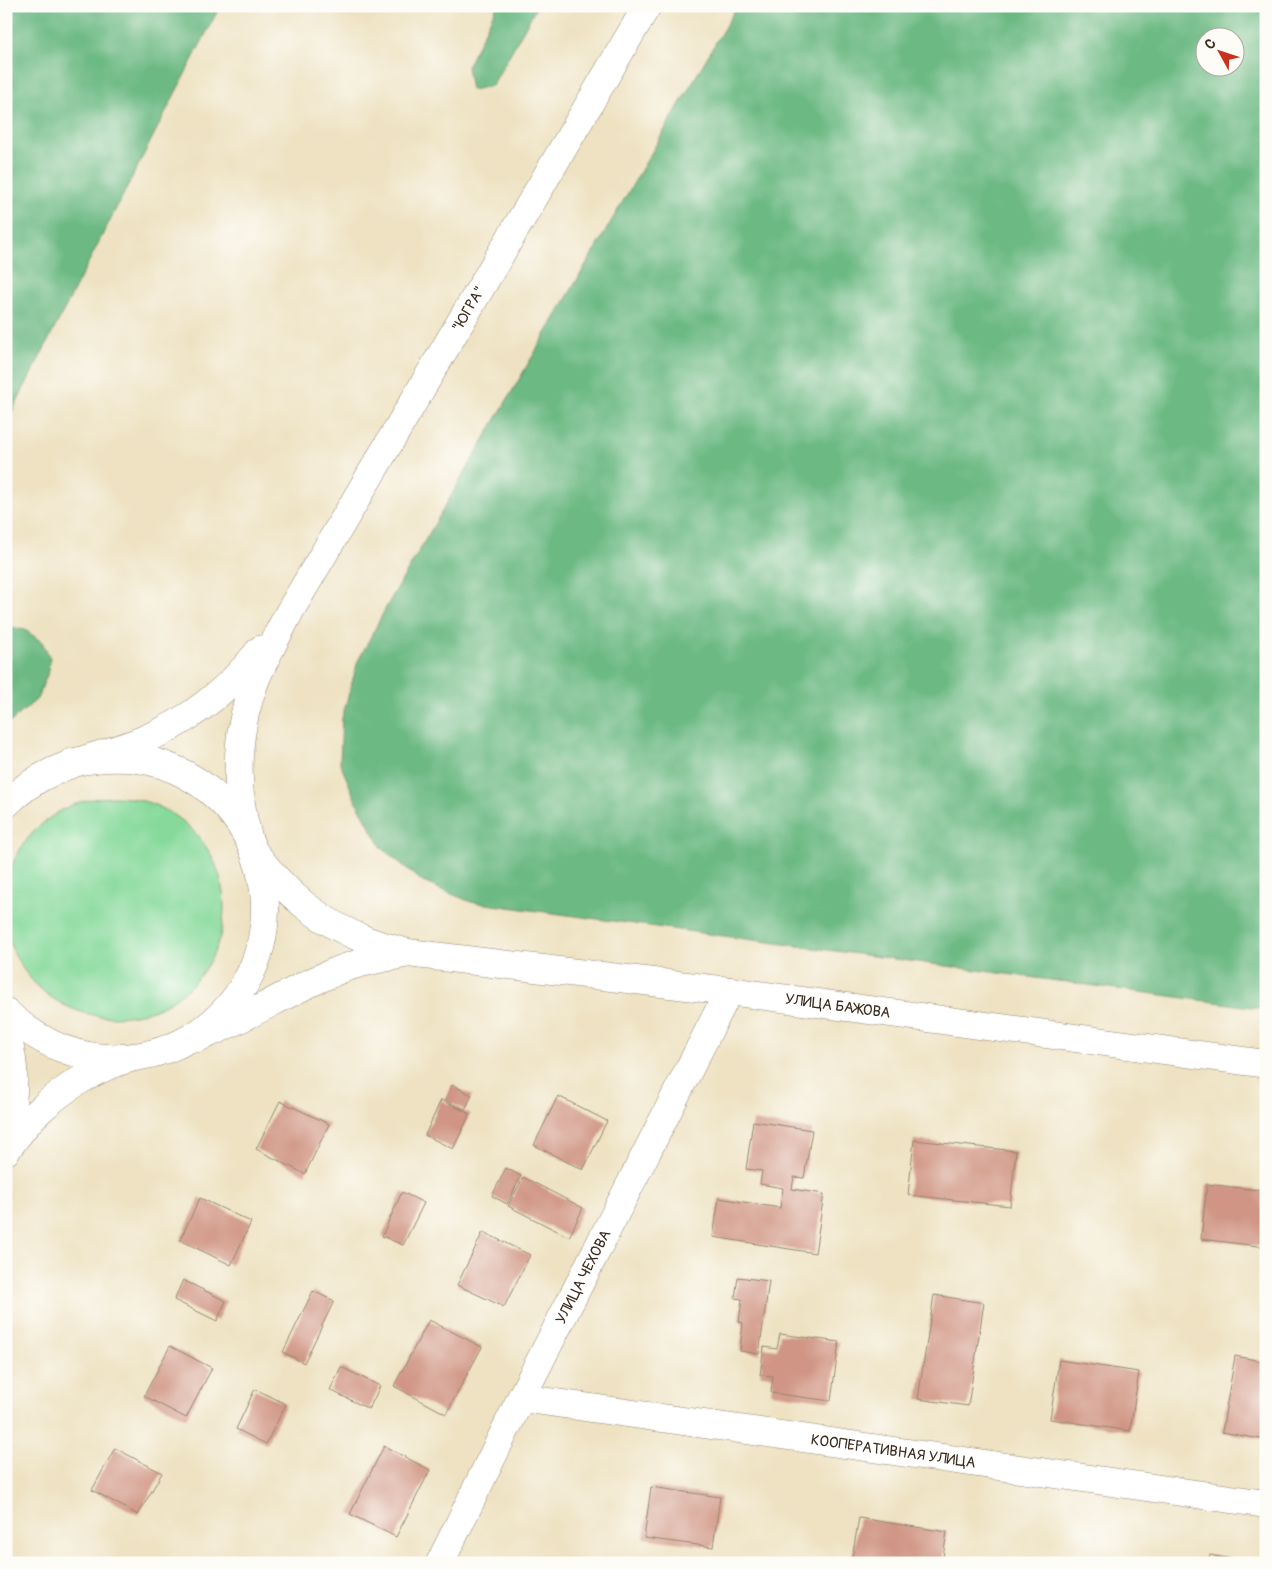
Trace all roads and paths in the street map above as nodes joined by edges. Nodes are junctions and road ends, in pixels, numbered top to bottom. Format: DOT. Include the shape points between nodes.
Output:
graph roads {
  1 [pos="646,6"];
  2 [pos="290,611"];
  3 [pos="72,763"];
  4 [pos="8,801"];
  5 [pos="252,845"];
  6 [pos="408,954"];
  7 [pos="729,991"];
  8 [pos="6,1012"];
  9 [pos="6,1034"];
  10 [pos="171,1048"];
  11 [pos="132,1057"];
  12 [pos="1266,1064"];
  13 [pos="6,1131"];
  14 [pos="6,1151"];
  15 [pos="522,1398"];
  16 [pos="1266,1504"];
  17 [pos="440,1563"];
  1 -- 2 [label="main road, \"ЮГРА\""];
  2 -- 3 [label="main road" via="242,672 193,714 142,741"];
  2 -- 5 [label="main road" via="257,676 240,735 240,806"];
  3 -- 4 [label="main road" via="40,777"];
  3 -- 5 [label="main road" via="123,758 173,768 216,796 239,822"];
  5 -- 6 [label="main road" via="280,884 313,912 368,941"];
  5 -- 10 [label="main road" via="261,871 265,910 260,949 253,967 220,1016"];
  6 -- 7 [label="main road, УЛИЦА БАЖОВА"];
  6 -- 10 [label="main road" via="370,960 329,974 249,1015"];
  7 -- 12 [label="main road, УЛИЦА БАЖОВА"];
  7 -- 15 [label="main road, УЛИЦА ЧЕХОВА"];
  8 -- 11 [label="main road" via="35,1036 66,1050 92,1056"];
  9 -- 13 [label="main road" via="14,1072 14,1096"];
  10 -- 11 [label="main road"];
  11 -- 14 [label="main road" via="101,1068 38,1111"];
  15 -- 16 [label="main road, КООПЕРАТИВНАЯ УЛИЦА"];
  15 -- 17 [label="main road, УЛИЦА ЧЕХОВА"];
}
